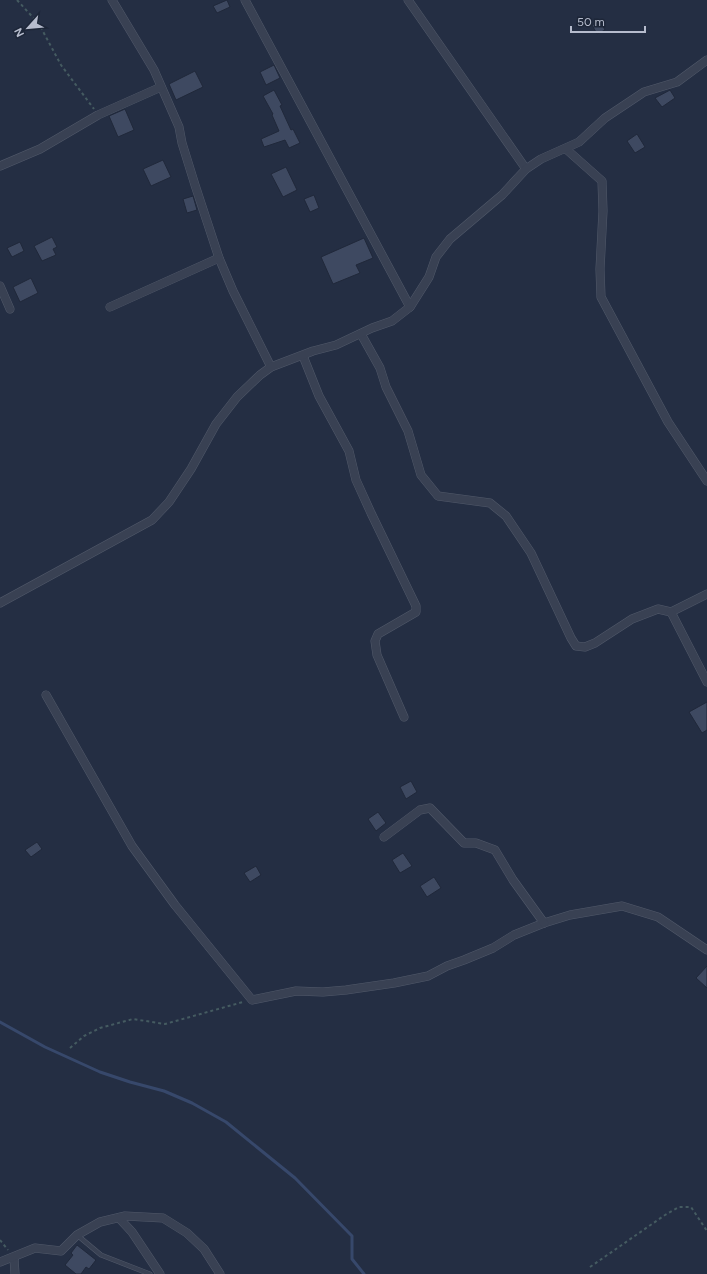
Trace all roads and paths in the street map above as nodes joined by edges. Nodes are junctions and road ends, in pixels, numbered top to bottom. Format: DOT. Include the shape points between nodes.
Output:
graph roads {
  1 [pos="17,0"];
  2 [pos="112,0"];
  3 [pos="245,0"];
  4 [pos="408,0"];
  5 [pos="707,60"];
  6 [pos="161,87"];
  7 [pos="98,115"];
  8 [pos="566,149"];
  9 [pos="0,166"];
  10 [pos="526,168"];
  11 [pos="219,258"];
  12 [pos="0,286"];
  13 [pos="110,307"];
  14 [pos="410,308"];
  15 [pos="10,309"];
  16 [pos="361,334"];
  17 [pos="303,356"];
  18 [pos="271,367"];
  19 [pos="707,481"];
  20 [pos="707,594"];
  21 [pos="0,603"];
  22 [pos="671,612"];
  23 [pos="707,682"];
  24 [pos="46,695"];
  25 [pos="404,717"];
  26 [pos="384,837"];
  27 [pos="544,923"];
  28 [pos="707,950"];
  29 [pos="252,1000"];
  30 [pos="70,1048"];
  31 [pos="119,1218"];
  32 [pos="707,1231"];
  33 [pos="77,1235"];
  34 [pos="14,1258"];
  35 [pos="0,1262"];
  36 [pos="590,1267"];
  37 [pos="15,1274"];
  38 [pos="150,1274"];
  39 [pos="160,1274"];
  40 [pos="220,1274"];
  1 -- 7 [label="path" via="39,24 61,65"];
  2 -- 6 [label="street"];
  3 -- 14 [label="street"];
  4 -- 10 [label="street"];
  5 -- 8 [label="street" via="677,82 644,92 605,118 579,142"];
  6 -- 7 [label="street"];
  6 -- 11 [label="street" via="179,127"];
  7 -- 9 [label="street" via="40,149"];
  8 -- 10 [label="street"];
  8 -- 19 [label="street" via="602,181 601,297 668,422"];
  10 -- 14 [label="street" via="502,195 450,239 436,257 429,277"];
  11 -- 13 [label="street"];
  11 -- 18 [label="street"];
  12 -- 15 [label="street"];
  14 -- 16 [label="street" via="392,321"];
  16 -- 17 [label="street"];
  16 -- 22 [label="street" via="380,368 386,387 408,431 422,475 438,496 490,503 506,516 531,552 576,646 585,647 595,643 632,619 658,608"];
  17 -- 18 [label="street"];
  17 -- 25 [label="street" via="319,396 349,451 356,480 371,514 416,606 416,612 378,634 375,641 377,655"];
  18 -- 21 [label="street" via="237,397 216,424 169,502 152,520"];
  20 -- 22 [label="street"];
  22 -- 23 [label="street"];
  24 -- 29 [label="street" via="132,846"];
  26 -- 27 [label="street" via="420,810 430,808 464,843 476,843 495,850"];
  27 -- 28 [label="street" via="570,914 622,906 658,917"];
  27 -- 29 [label="street" via="428,976 346,990 296,990"];
  29 -- 30 [label="path" via="165,1024 133,1019 100,1028 84,1036"];
  31 -- 33 [label="street" via="100,1222"];
  31 -- 39 [label="street" via="132,1232"];
  31 -- 40 [label="street" via="164,1218 187,1233 204,1250"];
  32 -- 36 [label="path" via="691,1207 679,1207"];
  33 -- 34 [label="street" via="61,1251 35,1248"];
  33 -- 38 [label="lane" via="101,1255"];
  34 -- 35 [label="street"];
  34 -- 37 [label="street"];
}
